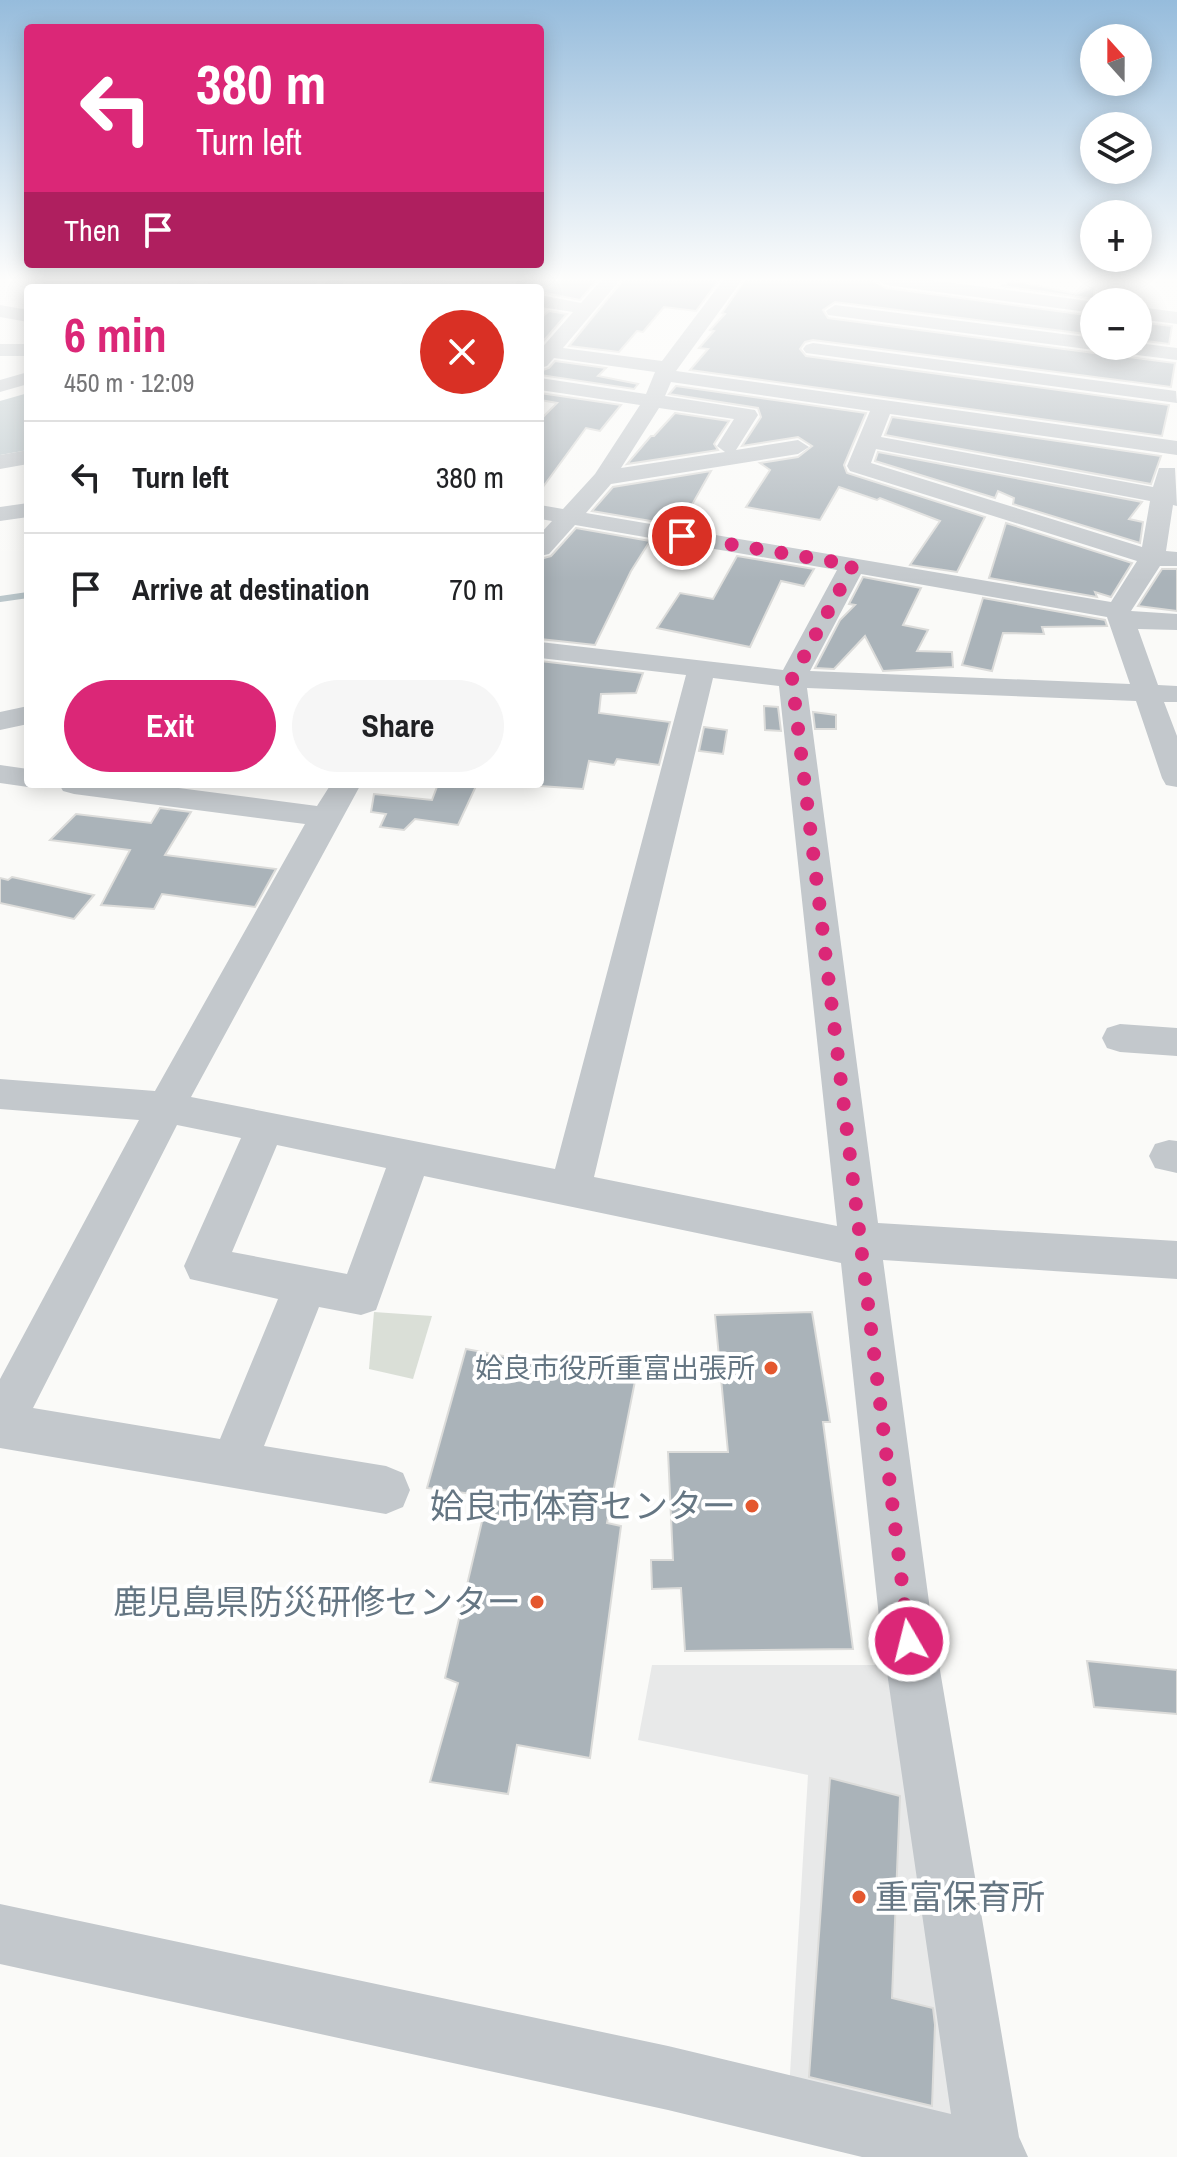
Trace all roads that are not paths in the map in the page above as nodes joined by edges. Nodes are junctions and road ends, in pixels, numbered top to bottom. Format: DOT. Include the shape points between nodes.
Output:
graph roads {
  1 [pos="662,381"];
  2 [pos="721,381"];
  3 [pos="793,381"];
  4 [pos="1112,381"];
  5 [pos="544,385"];
  6 [pos="787,391"];
  7 [pos="1176,392"];
  8 [pos="653,401"];
  9 [pos="883,406"];
  10 [pos="747,415"];
  11 [pos="868,441"];
  12 [pos="728,446"];
  13 [pos="798,447"];
  14 [pos="1173,448"];
  15 [pos="24,458"];
  16 [pos="0,462"];
  17 [pos="604,478"];
  18 [pos="1171,498"];
  19 [pos="24,511"];
  20 [pos="544,513"];
  21 [pos="0,514"];
  22 [pos="568,517"];
  23 [pos="544,544"];
  24 [pos="1164,559"];
  25 [pos="853,565"];
  26 [pos="1120,616"];
  27 [pos="1177,622"];
  28 [pos="544,650"];
  29 [pos="701,670"];
  30 [pos="792,679"];
  31 [pos="1147,693"];
  32 [pos="1177,694"];
  33 [pos="24,716"];
  34 [pos="0,721"];
  35 [pos="0,774"];
  36 [pos="24,777"];
  37 [pos="1177,778"];
  38 [pos="104,788"];
  39 [pos="343,788"];
  40 [pos="325,817"];
  41 [pos="1120,1038"];
  42 [pos="1177,1042"];
  43 [pos="0,1094"];
  44 [pos="166,1107"];
  45 [pos="265,1128"];
  46 [pos="410,1158"];
  47 [pos="570,1190"];
  48 [pos="863,1249"];
  49 [pos="1177,1260"];
  50 [pos="306,1285"];
  51 [pos="0,1426"];
  52 [pos="233,1464"];
  53 [pos="386,1490"];
  54 [pos="0,1934"];
  55 [pos="992,2156"];
  1 -- 8 [label="street"];
  2 -- 6 [label="street"];
  3 -- 6 [label="street"];
  4 -- 7 [label="street"];
  5 -- 8 [label="street"];
  6 -- 9 [label="street"];
  6 -- 10 [label="street" via="774,419"];
  7 -- 14 [label="street"];
  8 -- 10 [label="street"];
  8 -- 17 [label="street"];
  9 -- 11 [label="street"];
  9 -- 14 [label="street"];
  10 -- 12 [label="street"];
  11 -- 18 [label="street"];
  11 -- 24 [label="street" via="858,466"];
  13 -- 17 [label="street"];
  14 -- 18 [label="street"];
  15 -- 16 [label="street"];
  17 -- 22 [label="street"];
  18 -- 24 [label="street"];
  19 -- 21 [label="street"];
  20 -- 22 [label="street"];
  22 -- 23 [label="street"];
  22 -- 25 [label="street"];
  24 -- 26 [label="street"];
  25 -- 26 [label="street"];
  25 -- 30 [label="street"];
  26 -- 27 [label="street"];
  26 -- 31 [label="street"];
  28 -- 29 [label="street"];
  29 -- 30 [label="street"];
  29 -- 47 [label="street"];
  30 -- 31 [label="street"];
  30 -- 48 [label="street"];
  31 -- 32 [label="street"];
  31 -- 37 [label="street"];
  33 -- 34 [label="street"];
  35 -- 36 [label="street"];
  38 -- 40 [label="street"];
  39 -- 40 [label="street"];
  40 -- 44 [label="street"];
  41 -- 42 [label="street"];
  43 -- 44 [label="street"];
  44 -- 45 [label="street"];
  44 -- 51 [label="street"];
  45 -- 46 [label="street"];
  45 -- 50 [label="street" via="205,1266"];
  46 -- 47 [label="street"];
  46 -- 50 [label="street" via="361,1296"];
  47 -- 48 [label="street"];
  48 -- 49 [label="street" via="874,1241"];
  48 -- 55 [label="street" via="905,1617"];
  50 -- 52 [label="street"];
  51 -- 52 [label="street"];
  52 -- 53 [label="street"];
  54 -- 55 [label="street" via="668,2078"];
}
